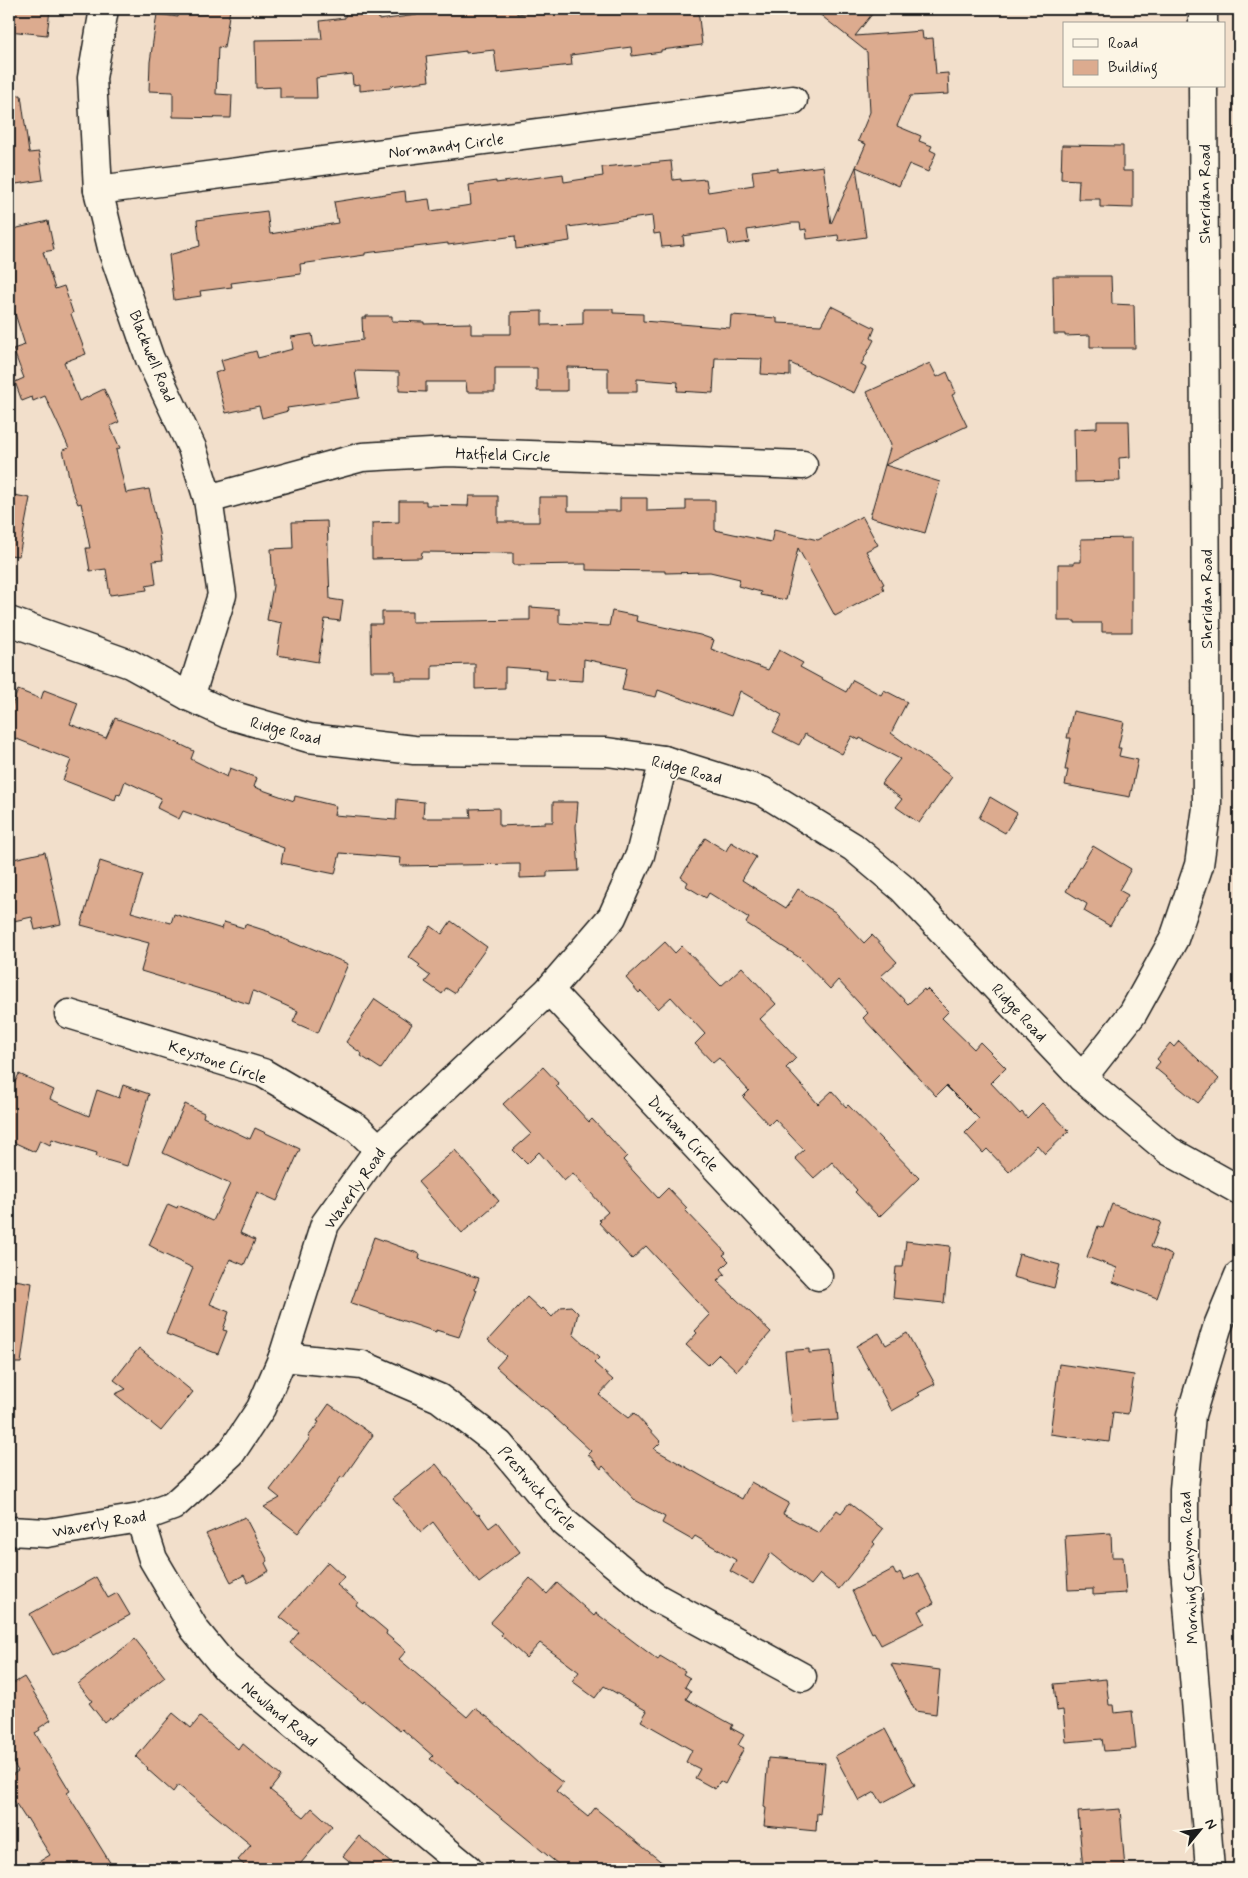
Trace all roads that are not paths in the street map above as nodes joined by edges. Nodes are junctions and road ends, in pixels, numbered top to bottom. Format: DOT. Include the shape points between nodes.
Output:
graph roads {
  1 [pos="104,9"];
  2 [pos="1203,9"];
  3 [pos="1203,22"];
  4 [pos="1203,88"];
  5 [pos="792,100"];
  6 [pos="98,190"];
  7 [pos="803,464"];
  8 [pos="208,499"];
  9 [pos="9,621"];
  10 [pos="190,697"];
  11 [pos="664,760"];
  12 [pos="549,990"];
  13 [pos="69,1014"];
  14 [pos="1082,1078"];
  15 [pos="379,1149"];
  16 [pos="1239,1190"];
  17 [pos="1239,1275"];
  18 [pos="818,1276"];
  19 [pos="283,1357"];
  20 [pos="140,1518"];
  21 [pos="9,1531"];
  22 [pos="802,1677"];
  23 [pos="468,1869"];
  24 [pos="1210,1869"];
  1 -- 6 [label="street, Blackwell Road" via="92,78"];
  2 -- 3 [label="street"];
  4 -- 14 [label="street, Sheridan Road" via="1207,808 1198,865 1174,939 1133,1013"];
  5 -- 6 [label="street, Normandy Circle"];
  6 -- 8 [label="street, Blackwell Road" via="113,252 150,359 192,448"];
  7 -- 8 [label="street, Hatfield Circle" via="448,452 371,456"];
  8 -- 10 [label="street, Blackwell Road" via="222,595"];
  9 -- 10 [label="street, Ridge Road" via="130,664"];
  10 -- 11 [label="street, Ridge Road" via="227,714 309,738 414,750 607,752"];
  11 -- 12 [label="street, Waverly Road" via="640,855 612,917"];
  11 -- 14 [label="street, Ridge Road" via="762,791 852,847 903,889"];
  12 -- 15 [label="street, Waverly Road"];
  12 -- 18 [label="street, Durham Circle"];
  13 -- 15 [label="street, Keystone Circle" via="263,1074 357,1128"];
  14 -- 16 [label="street, Ridge Road" via="1169,1151"];
  15 -- 19 [label="street, Waverly Road" via="325,1224"];
  17 -- 24 [label="street, Morning Canyon Road" via="1217,1328 1191,1415 1184,1489 1184,1556"];
  19 -- 20 [label="street, Waverly Road" via="261,1408 231,1452 172,1506"];
  19 -- 22 [label="street, Prestwick Circle" via="362,1365 439,1398 499,1444 564,1522 655,1597"];
  20 -- 21 [label="street, Waverly Road" via="47,1533"];
  20 -- 23 [label="street, Newland Road" via="153,1560 195,1630 226,1668"];
}
